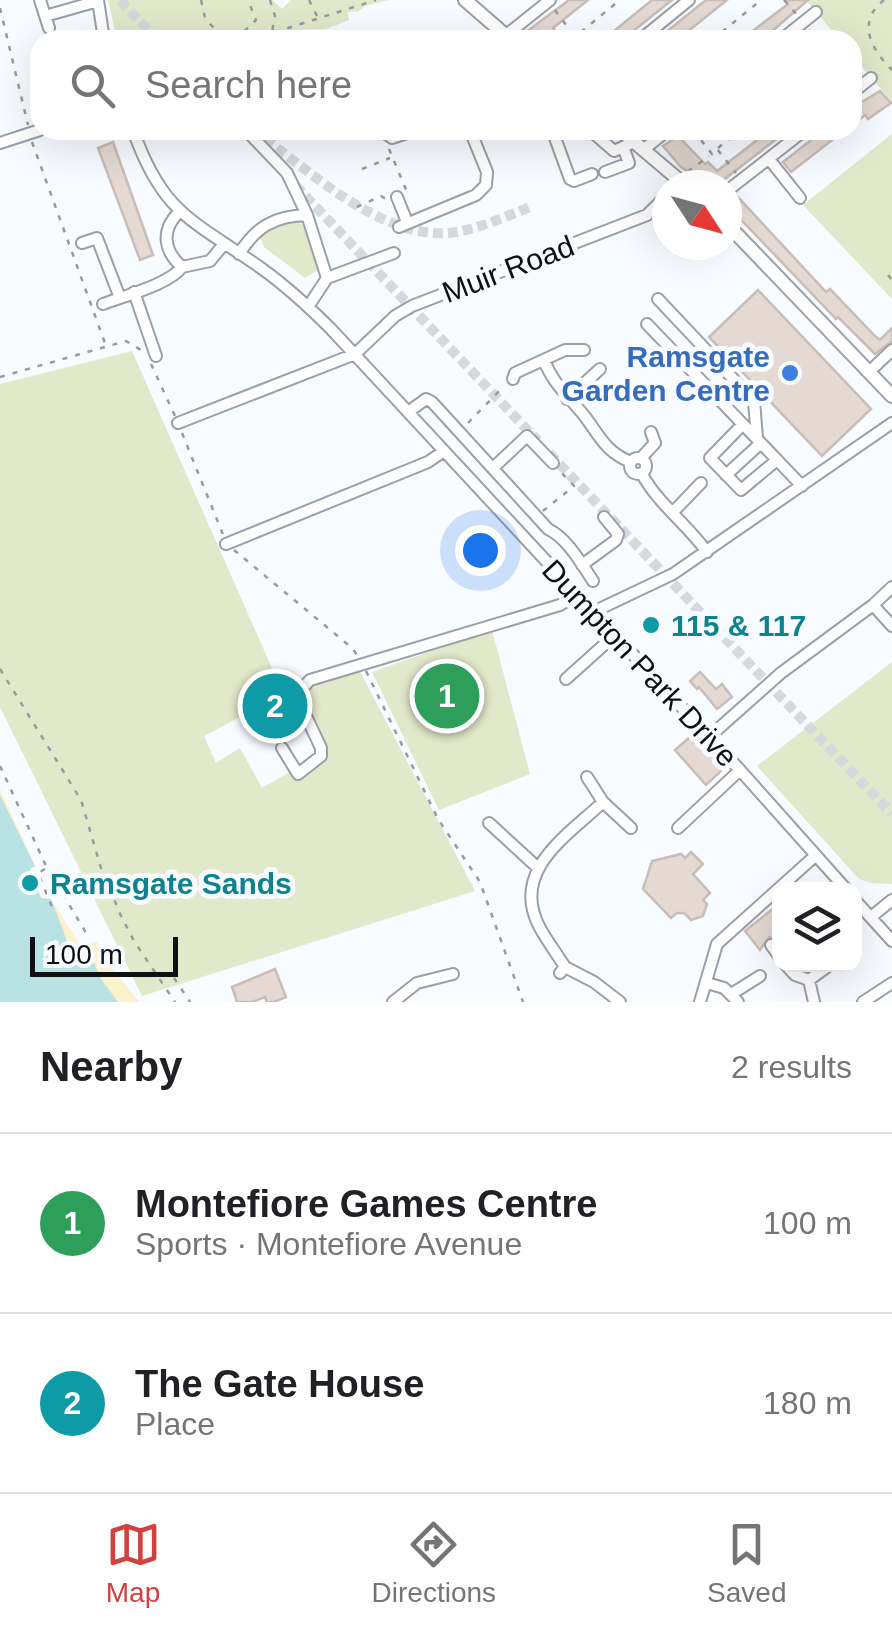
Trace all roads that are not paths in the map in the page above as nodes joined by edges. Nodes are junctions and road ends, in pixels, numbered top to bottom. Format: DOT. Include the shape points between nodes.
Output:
graph roads {
  1 [pos="40,0"];
  2 [pos="98,0"];
  3 [pos="466,0"];
  4 [pos="690,0"];
  5 [pos="549,1"];
  6 [pos="816,12"];
  7 [pos="102,30"];
  8 [pos="499,30"];
  9 [pos="517,30"];
  10 [pos="652,30"];
  11 [pos="793,30"];
  12 [pos="872,78"];
  13 [pos="862,86"];
  14 [pos="30,134"];
  15 [pos="137,140"];
  16 [pos="256,140"];
  17 [pos="474,140"];
  18 [pos="556,140"];
  19 [pos="601,140"];
  20 [pos="629,140"];
  21 [pos="647,140"];
  22 [pos="792,140"];
  23 [pos="0,144"];
  24 [pos="634,146"];
  25 [pos="769,158"];
  26 [pos="664,170"];
  27 [pos="605,172"];
  28 [pos="592,174"];
  29 [pos="742,179"];
  30 [pos="397,196"];
  31 [pos="800,198"];
  32 [pos="652,210"];
  33 [pos="180,212"];
  34 [pos="307,214"];
  35 [pos="742,240"];
  36 [pos="82,243"];
  37 [pos="224,244"];
  38 [pos="394,253"];
  39 [pos="239,254"];
  40 [pos="182,267"];
  41 [pos="327,278"];
  42 [pos="134,292"];
  43 [pos="120,298"];
  44 [pos="658,299"];
  45 [pos="103,304"];
  46 [pos="308,307"];
  47 [pos="647,324"];
  48 [pos="584,350"];
  49 [pos="892,350"];
  50 [pos="355,354"];
  51 [pos="156,356"];
  52 [pos="544,360"];
  53 [pos="600,369"];
  54 [pos="869,372"];
  55 [pos="513,379"];
  56 [pos="892,396"];
  57 [pos="568,398"];
  58 [pos="408,412"];
  59 [pos="892,422"];
  60 [pos="178,423"];
  61 [pos="743,424"];
  62 [pos="655,434"];
  63 [pos="759,441"];
  64 [pos="444,452"];
  65 [pos="636,460"];
  66 [pos="778,460"];
  67 [pos="553,463"];
  68 [pos="494,468"];
  69 [pos="726,475"];
  70 [pos="701,483"];
  71 [pos="802,486"];
  72 [pos="674,512"];
  73 [pos="604,517"];
  74 [pos="548,529"];
  75 [pos="530,543"];
  76 [pos="226,544"];
  77 [pos="706,552"];
  78 [pos="582,565"];
  79 [pos="592,581"];
  80 [pos="892,587"];
  81 [pos="577,594"];
  82 [pos="873,606"];
  83 [pos="593,612"];
  84 [pos="892,626"];
  85 [pos="615,636"];
  86 [pos="566,679"];
  87 [pos="709,737"];
  88 [pos="282,748"];
  89 [pos="740,770"];
  90 [pos="588,778"];
  91 [pos="603,802"];
  92 [pos="489,823"];
  93 [pos="631,828"];
  94 [pos="678,828"];
  95 [pos="815,856"];
  96 [pos="537,867"];
  97 [pos="839,882"];
  98 [pos="892,900"];
  99 [pos="738,905"];
  100 [pos="862,908"];
  101 [pos="750,913"];
  102 [pos="871,918"];
  103 [pos="892,941"];
  104 [pos="792,972"];
  105 [pos="820,972"];
  106 [pos="453,974"];
  107 [pos="760,976"];
  108 [pos="809,980"];
  109 [pos="892,982"];
  110 [pos="706,983"];
  111 [pos="738,994"];
  112 [pos="392,1002"];
  113 [pos="620,1002"];
  114 [pos="700,1002"];
  115 [pos="814,1002"];
  116 [pos="863,1002"];
  1 -- 2 [label="street" via="47,22"];
  2 -- 7 [label="street"];
  3 -- 8 [label="main road"];
  4 -- 10 [label="street"];
  5 -- 9 [label="street"];
  6 -- 11 [label="street"];
  12 -- 13 [label="street"];
  14 -- 23 [label="street"];
  15 -- 33 [label="street, Dumpton Park Drive"];
  16 -- 34 [label="street" via="288,173"];
  17 -- 30 [label="street" via="487,172 486,186 476,195 403,224"];
  18 -- 28 [label="street" via="570,179"];
  19 -- 24 [label="street" via="614,152"];
  20 -- 24 [label="main road"];
  21 -- 24 [label="street"];
  22 -- 25 [label="street"];
  24 -- 26 [label="main road"];
  24 -- 27 [label="street" via="629,164"];
  25 -- 29 [label="street"];
  25 -- 31 [label="street"];
  32 -- 50 [label="street, Muir Road" via="412,306"];
  33 -- 37 [label="street, Dumpton Park Drive"];
  33 -- 40 [label="street" via="165,236"];
  34 -- 39 [label="street" via="262,226"];
  34 -- 41 [label="street"];
  35 -- 54 [label="main road"];
  36 -- 43 [label="street" via="97,238"];
  37 -- 39 [label="street, Dumpton Park Drive"];
  37 -- 40 [label="street" via="210,261"];
  38 -- 41 [label="street"];
  39 -- 46 [label="street, Dumpton Park Drive"];
  40 -- 42 [label="street"];
  41 -- 46 [label="street"];
  42 -- 43 [label="street"];
  42 -- 51 [label="street"];
  43 -- 45 [label="street"];
  44 -- 63 [label="street" via="754,401"];
  46 -- 50 [label="street, Dumpton Park Drive"];
  47 -- 61 [label="street"];
  48 -- 52 [label="street"];
  49 -- 54 [label="street"];
  50 -- 58 [label="street, Dumpton Park Drive"];
  50 -- 60 [label="street"];
  52 -- 55 [label="street"];
  52 -- 57 [label="street"];
  53 -- 57 [label="street"];
  54 -- 56 [label="main road"];
  57 -- 65 [label="street" via="604,445"];
  58 -- 64 [label="street, Dumpton Park Drive"];
  58 -- 68 [label="street" via="429,400"];
  59 -- 71 [label="street"];
  61 -- 63 [label="street"];
  61 -- 69 [label="street" via="711,453"];
  62 -- 65 [label="street"];
  63 -- 66 [label="street"];
  63 -- 69 [label="street"];
  64 -- 75 [label="street, Dumpton Park Drive"];
  64 -- 76 [label="street"];
  65 -- 72 [label="street" via="646,467 642,474 651,491"];
  66 -- 69 [label="street" via="745,490"];
  66 -- 71 [label="street"];
  67 -- 68 [label="street" via="526,436"];
  68 -- 74 [label="street"];
  70 -- 72 [label="street"];
  71 -- 77 [label="street"];
  72 -- 77 [label="street"];
  73 -- 78 [label="street" via="616,540"];
  74 -- 75 [label="street"];
  74 -- 78 [label="street"];
  75 -- 81 [label="street, Dumpton Park Drive"];
  77 -- 83 [label="street"];
  78 -- 79 [label="street"];
  80 -- 82 [label="street"];
  81 -- 83 [label="street, Dumpton Park Drive"];
  81 -- 88 [label="street" via="560,605 310,680 296,694 320,748 318,760 298,774"];
  82 -- 84 [label="street"];
  82 -- 87 [label="street"];
  83 -- 85 [label="street, Dumpton Park Drive"];
  85 -- 86 [label="street"];
  85 -- 87 [label="street, Dumpton Park Drive"];
  87 -- 89 [label="street, Dumpton Park Drive"];
  89 -- 94 [label="street"];
  89 -- 95 [label="street, Dumpton Park Drive"];
  90 -- 91 [label="street"];
  91 -- 93 [label="street"];
  91 -- 96 [label="street"];
  92 -- 96 [label="street"];
  95 -- 97 [label="street, Dumpton Park Drive"];
  95 -- 101 [label="street"];
  96 -- 113 [label="street" via="533,909 562,970"];
  98 -- 102 [label="street"];
  99 -- 101 [label="street"];
  100 -- 102 [label="street"];
  101 -- 110 [label="street" via="717,944"];
  102 -- 103 [label="street"];
  104 -- 108 [label="street"];
  105 -- 108 [label="street"];
  106 -- 112 [label="street" via="417,983"];
  107 -- 111 [label="street"];
  108 -- 115 [label="street"];
  109 -- 116 [label="street"];
  110 -- 111 [label="street"];
  110 -- 114 [label="street"];
}
